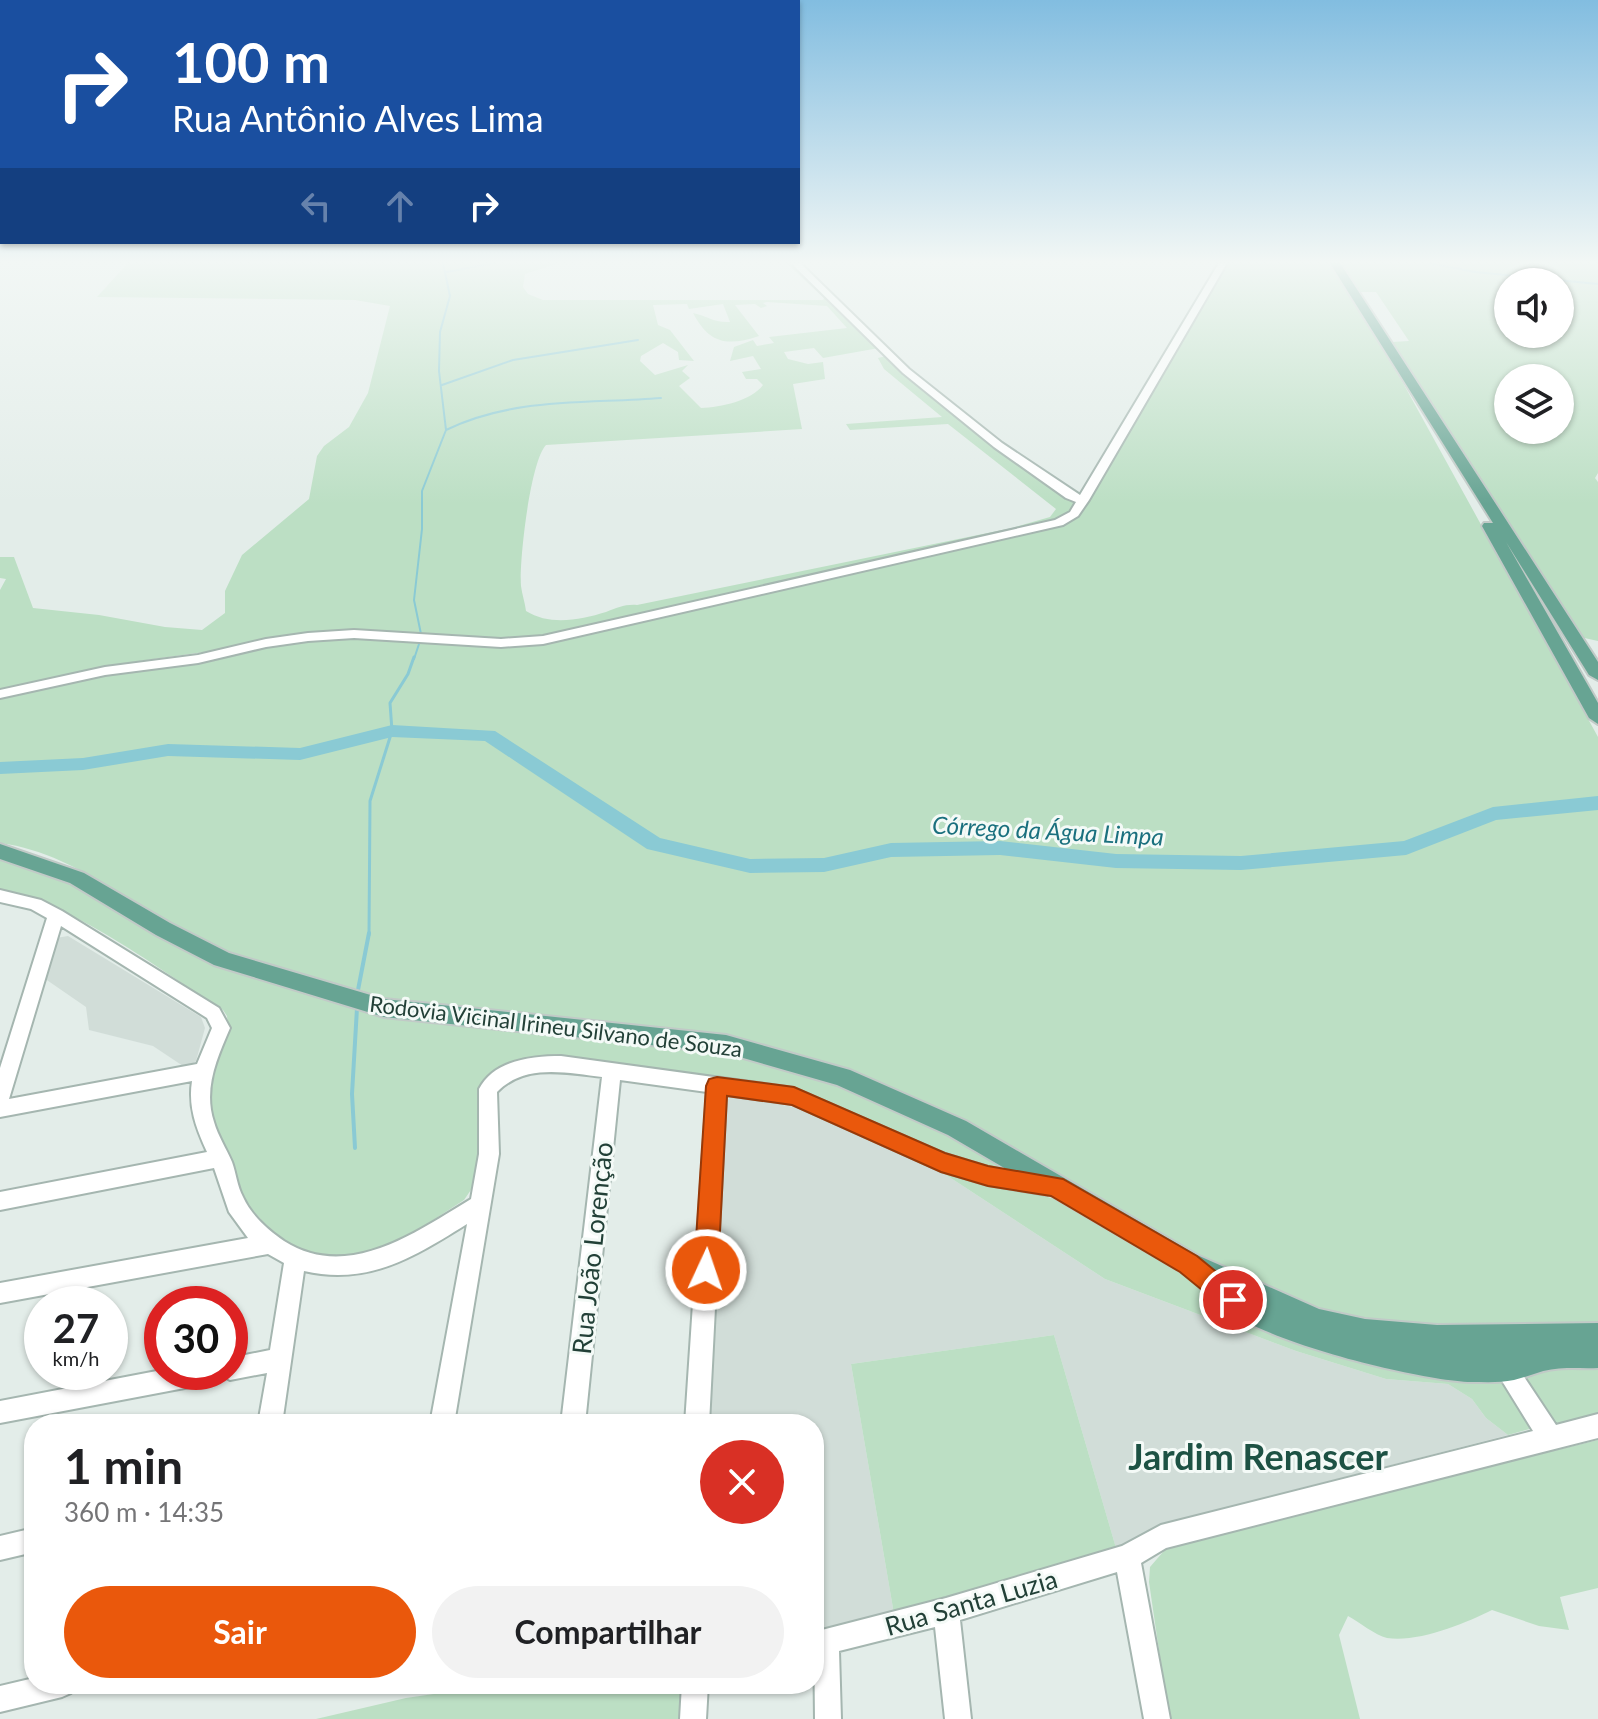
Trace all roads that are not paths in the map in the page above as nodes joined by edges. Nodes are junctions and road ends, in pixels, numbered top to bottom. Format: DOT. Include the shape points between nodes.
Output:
graph roads {
  1 [pos="879,343"];
  2 [pos="1176,343"];
  3 [pos="1386,343"];
  4 [pos="1400,365"];
  5 [pos="1083,500"];
  6 [pos="1598,675"];
  7 [pos="0,694"];
  8 [pos="1598,718"];
  9 [pos="0,851"];
  10 [pos="0,896"];
  11 [pos="56,915"];
  12 [pos="202,1071"];
  13 [pos="612,1072"];
  14 [pos="717,1086"];
  15 [pos="0,1099"];
  16 [pos="0,1109"];
  17 [pos="220,1158"];
  18 [pos="1055,1187"];
  19 [pos="0,1201"];
  20 [pos="478,1206"];
  21 [pos="267,1244"];
  22 [pos="295,1259"];
  23 [pos="0,1293"];
  24 [pos="1598,1337"];
  25 [pos="1500,1338"];
  26 [pos="1440,1352"];
  27 [pos="1598,1354"];
  28 [pos="279,1359"];
  29 [pos="248,1365"];
  30 [pos="1509,1366"];
  31 [pos="144,1385"];
  32 [pos="0,1412"];
  33 [pos="271,1414"];
  34 [pos="444,1414"];
  35 [pos="574,1414"];
  36 [pos="698,1414"];
  37 [pos="1598,1426"];
  38 [pos="1551,1438"];
  39 [pos="24,1542"];
  40 [pos="0,1548"];
  41 [pos="1127,1557"];
  42 [pos="946,1611"];
  43 [pos="824,1643"];
  44 [pos="824,1682"];
  45 [pos="24,1693"];
  46 [pos="694,1694"];
  47 [pos="0,1699"];
  48 [pos="693,1719"];
  49 [pos="828,1719"];
  50 [pos="958,1719"];
  51 [pos="1157,1719"];
  1 -- 5 [label="street" via="998,445"];
  2 -- 5 [label="street"];
  3 -- 4 [label="main road"];
  4 -- 6 [label="main road"];
  4 -- 8 [label="main road"];
  5 -- 7 [label="street" via="1067,518 1036,531 543,640 308,637"];
  9 -- 18 [label="main road, Rodovia Vicinal Irineu Silvano de Souza" via="77,878 222,959 384,1008 711,1042 802,1063 957,1128"];
  10 -- 11 [label="street"];
  11 -- 12 [label="street" via="213,1013 221,1028"];
  11 -- 15 [label="street"];
  12 -- 16 [label="street"];
  12 -- 17 [label="street" via="198,1100"];
  13 -- 14 [label="street"];
  13 -- 20 [label="street" via="530,1064 497,1079 486,1102 489,1154"];
  13 -- 35 [label="street, Rua João Lorenção"];
  14 -- 18 [label="street" via="794,1096 941,1162"];
  14 -- 36 [label="street"];
  17 -- 19 [label="street"];
  17 -- 21 [label="street" via="236,1205"];
  18 -- 26 [label="main road, Rodovia Vicinal Irineu Silvano de Souza" via="1188,1264 1233,1300 1271,1317 1370,1351"];
  20 -- 22 [label="street" via="392,1255 345,1266"];
  20 -- 34 [label="street"];
  21 -- 22 [label="street"];
  21 -- 23 [label="street"];
  22 -- 28 [label="street"];
  24 -- 25 [label="main road, Rodovia Vicinal Irineu Silvano de Souza"];
  25 -- 26 [label="main road, Rodovia Vicinal Irineu Silvano de Souza"];
  25 -- 30 [label="main road" via="1511,1351"];
  26 -- 30 [label="main road, Rodovia Vicinal Irineu Silvano de Souza"];
  27 -- 30 [label="main road, Rodovia Vicinal Irineu Silvano de Souza" via="1554,1355"];
  28 -- 29 [label="street"];
  28 -- 33 [label="street"];
  30 -- 38 [label="street"];
  31 -- 32 [label="street"];
  37 -- 38 [label="street, Rua Santa Luzia"];
  38 -- 41 [label="street, Rua Santa Luzia" via="1161,1537"];
  39 -- 40 [label="street"];
  41 -- 42 [label="street, Rua Santa Luzia"];
  41 -- 51 [label="street"];
  42 -- 43 [label="street, Rua Santa Luzia"];
  42 -- 50 [label="street"];
  44 -- 49 [label="street"];
  45 -- 47 [label="street"];
  46 -- 48 [label="street"];
}
